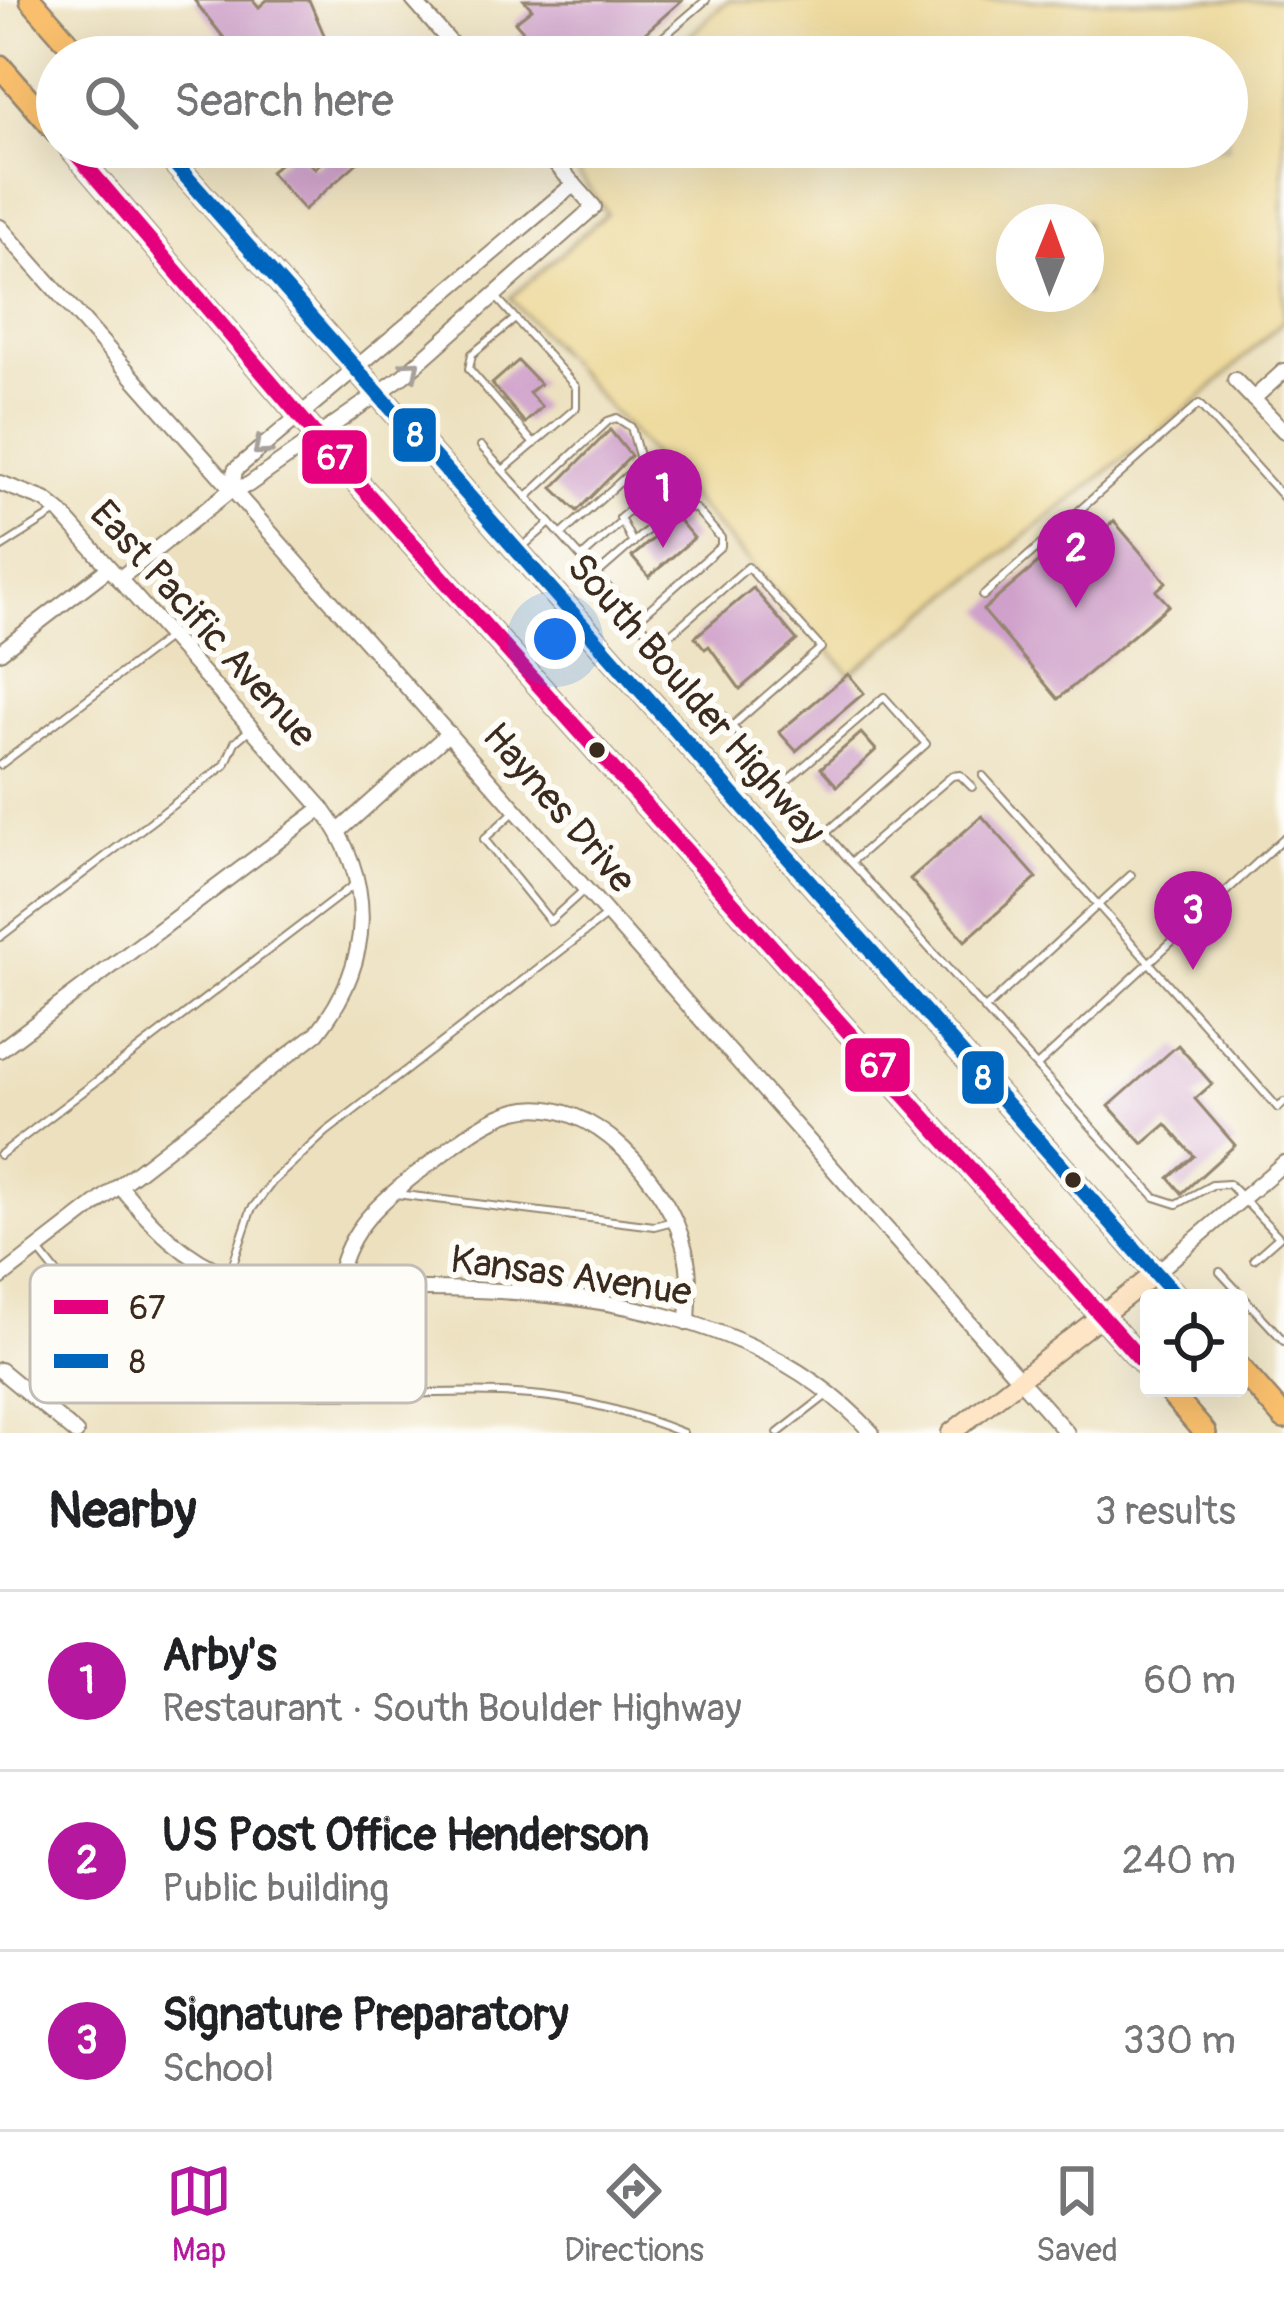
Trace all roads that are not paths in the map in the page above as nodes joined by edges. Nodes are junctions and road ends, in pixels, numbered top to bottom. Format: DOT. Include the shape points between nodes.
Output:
graph roads {
  1 [pos="31,0"];
  2 [pos="413,0"];
  3 [pos="706,0"];
  4 [pos="63,36"];
  5 [pos="445,36"];
  6 [pos="664,36"];
  7 [pos="0,66"];
  8 [pos="36,108"];
  9 [pos="88,168"];
  10 [pos="178,168"];
  11 [pos="560,168"];
  12 [pos="574,184"];
  13 [pos="0,227"];
  14 [pos="495,297"];
  15 [pos="515,319"];
  16 [pos="355,369"];
  17 [pos="1284,371"];
  18 [pos="1235,380"];
  19 [pos="378,394"];
  20 [pos="1253,399"];
  21 [pos="302,416"];
  22 [pos="1284,431"];
  23 [pos="317,436"];
  24 [pos="534,444"];
  25 [pos="481,446"];
  26 [pos="503,470"];
  27 [pos="0,483"];
  28 [pos="232,489"];
  29 [pos="527,497"];
  30 [pos="1284,498"];
  31 [pos="691,505"];
  32 [pos="58,511"];
  33 [pos="550,523"];
  34 [pos="620,523"];
  35 [pos="561,535"];
  36 [pos="633,543"];
  37 [pos="0,548"];
  38 [pos="518,551"];
  39 [pos="581,557"];
  40 [pos="114,573"];
  41 [pos="596,574"];
  42 [pos="983,596"];
  43 [pos="637,620"];
  44 [pos="168,638"];
  45 [pos="659,644"];
  46 [pos="0,652"];
  47 [pos="732,726"];
  48 [pos="252,728"];
  49 [pos="449,734"];
  50 [pos="0,765"];
  51 [pos="983,776"];
  52 [pos="783,784"];
  53 [pos="972,787"];
  54 [pos="322,808"];
  55 [pos="517,810"];
  56 [pos="339,831"];
  57 [pos="826,833"];
  58 [pos="1284,838"];
  59 [pos="851,862"];
  60 [pos="1131,875"];
  61 [pos="359,881"];
  62 [pos="586,888"];
  63 [pos="1098,905"];
  64 [pos="609,914"];
  65 [pos="0,938"];
  66 [pos="1150,962"];
  67 [pos="986,1007"];
  68 [pos="0,1050"];
  69 [pos="1037,1066"];
  70 [pos="1282,1108"];
  71 [pos="0,1155"];
  72 [pos="1284,1163"];
  73 [pos="120,1186"];
  74 [pos="393,1192"];
  75 [pos="1245,1197"];
  76 [pos="673,1221"];
  77 [pos="38,1249"];
  78 [pos="1254,1259"];
  79 [pos="52,1265"];
  80 [pos="208,1265"];
  81 [pos="232,1265"];
  82 [pos="341,1265"];
  83 [pos="1220,1272"];
  84 [pos="1156,1273"];
  85 [pos="0,1278"];
  86 [pos="426,1288"];
  87 [pos="1170,1289"];
  88 [pos="1102,1316"];
  89 [pos="688,1323"];
  90 [pos="1284,1341"];
  91 [pos="1140,1359"];
  92 [pos="0,1370"];
  93 [pos="1248,1377"];
  94 [pos="1021,1379"];
  95 [pos="830,1393"];
  96 [pos="30,1395"];
  97 [pos="426,1395"];
  98 [pos="1174,1397"];
  99 [pos="40,1403"];
  100 [pos="1284,1418"];
  101 [pos="76,1433"];
  102 [pos="683,1433"];
  103 [pos="778,1433"];
  104 [pos="872,1433"];
  105 [pos="951,1433"];
  106 [pos="1067,1433"];
  107 [pos="1205,1433"];
  1 -- 4 [label="main road"];
  2 -- 5 [label="street"];
  3 -- 6 [label="lane"];
  7 -- 8 [label="main road"];
  9 -- 21 [label="main road"];
  10 -- 16 [label="main road, South Boulder Highway"];
  11 -- 12 [label="street"];
  12 -- 14 [label="street" via="594,207"];
  12 -- 16 [label="street"];
  13 -- 28 [label="street, Haynes Drive"];
  14 -- 15 [label="lane"];
  19 -- 14 [label="street, one-way"];
  15 -- 24 [label="lane" via="578,392 576,408"];
  15 -- 24 [label="lane" via="472,354 469,369"];
  16 -- 19 [label="main road, South Boulder Highway"];
  16 -- 21 [label="street"];
  17 -- 20 [label="street"];
  18 -- 20 [label="street"];
  19 -- 23 [label="street"];
  19 -- 38 [label="main road, South Boulder Highway"];
  20 -- 22 [label="street"];
  21 -- 23 [label="main road"];
  21 -- 28 [label="street, one-way" via="235,470"];
  23 -- 28 [label="street"];
  23 -- 88 [label="main road"];
  24 -- 26 [label="lane"];
  25 -- 26 [label="lane"];
  26 -- 29 [label="lane"];
  27 -- 32 [label="street, East Pacific Avenue"];
  28 -- 40 [label="street"];
  28 -- 49 [label="street, Haynes Drive"];
  29 -- 33 [label="lane"];
  29 -- 35 [label="lane" via="608,421 631,427 641,463"];
  30 -- 42 [label="lane" via="1199,404"];
  31 -- 34 [label="lane" via="667,479"];
  31 -- 36 [label="lane" via="675,506"];
  31 -- 43 [label="lane" via="722,543"];
  32 -- 37 [label="lane"];
  32 -- 40 [label="street, East Pacific Avenue"];
  33 -- 35 [label="lane"];
  33 -- 38 [label="lane"];
  34 -- 36 [label="lane"];
  34 -- 39 [label="lane"];
  35 -- 39 [label="lane"];
  36 -- 41 [label="lane"];
  38 -- 84 [label="main road, South Boulder Highway"];
  39 -- 41 [label="lane"];
  40 -- 44 [label="street, East Pacific Avenue"];
  40 -- 46 [label="street"];
  41 -- 43 [label="lane"];
  43 -- 45 [label="lane"];
  44 -- 48 [label="street, East Pacific Avenue"];
  44 -- 50 [label="lane"];
  45 -- 47 [label="lane"];
  45 -- 47 [label="lane" via="748,567 821,648"];
  47 -- 52 [label="lane"];
  48 -- 54 [label="street, East Pacific Avenue"];
  48 -- 65 [label="lane" via="225,765"];
  49 -- 55 [label="street, Haynes Drive"];
  49 -- 56 [label="street"];
  51 -- 63 [label="lane"];
  52 -- 57 [label="lane"];
  52 -- 57 [label="lane" via="884,697 926,744"];
  53 -- 59 [label="lane" via="952,776"];
  54 -- 56 [label="street, East Pacific Avenue"];
  54 -- 68 [label="street"];
  55 -- 62 [label="street, Haynes Drive"];
  55 -- 62 [label="lane" via="484,839 550,920"];
  56 -- 61 [label="street, East Pacific Avenue"];
  57 -- 59 [label="lane"];
  58 -- 66 [label="lane"];
  59 -- 67 [label="lane"];
  60 -- 63 [label="lane"];
  61 -- 71 [label="lane"];
  61 -- 73 [label="street" via="360,953 340,1004 317,1034"];
  62 -- 64 [label="street, Haynes Drive"];
  63 -- 66 [label="lane"];
  63 -- 67 [label="lane"];
  64 -- 81 [label="lane" via="272,1181 250,1210"];
  64 -- 94 [label="street, Haynes Drive"];
  66 -- 69 [label="lane"];
  66 -- 70 [label="lane"];
  67 -- 69 [label="lane"];
  69 -- 75 [label="lane" via="1155,1197 1177,1204 1229,1184"];
  72 -- 75 [label="street"];
  73 -- 77 [label="street"];
  73 -- 80 [label="street, Kansas Avenue" via="150,1224"];
  74 -- 76 [label="lane" via="654,1226"];
  74 -- 76 [label="street" via="486,1122 520,1109 554,1109 611,1138"];
  74 -- 82 [label="street" via="358,1226"];
  75 -- 78 [label="lane" via="1279,1238"];
  75 -- 84 [label="street"];
  76 -- 89 [label="street" via="685,1247"];
  77 -- 79 [label="lane"];
  77 -- 85 [label="street"];
  83 -- 90 [label="lane"];
  84 -- 87 [label="main road, South Boulder Highway"];
  84 -- 88 [label="street"];
  86 -- 89 [label="street, Kansas Avenue" via="540,1296"];
  88 -- 91 [label="main road"];
  88 -- 94 [label="street"];
  89 -- 95 [label="street, Kansas Avenue" via="779,1357"];
  92 -- 96 [label="street"];
  93 -- 100 [label="main road"];
  94 -- 105 [label="street"];
  94 -- 106 [label="street, Haynes Drive"];
  95 -- 103 [label="lane"];
  95 -- 104 [label="street, Kansas Avenue"];
  97 -- 102 [label="lane" via="539,1395"];
  98 -- 107 [label="main road"];
  99 -- 101 [label="street"];
}
